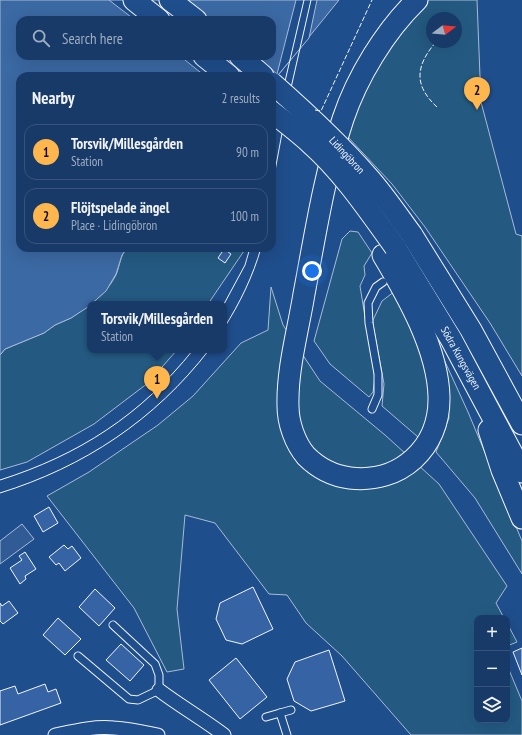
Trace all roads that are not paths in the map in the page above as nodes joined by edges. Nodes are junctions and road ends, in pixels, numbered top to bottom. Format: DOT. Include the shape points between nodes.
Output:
graph roads {
  1 [pos="134,0"];
  2 [pos="170,0"];
  3 [pos="418,0"];
  4 [pos="154,16"];
  5 [pos="191,16"];
  6 [pos="209,60"];
  7 [pos="245,60"];
  8 [pos="224,72"];
  9 [pos="259,72"];
  10 [pos="276,87"];
  11 [pos="276,118"];
  12 [pos="412,235"];
  13 [pos="389,251"];
  14 [pos="383,282"];
  15 [pos="487,358"];
  16 [pos="470,374"];
  17 [pos="522,405"];
  18 [pos="372,409"];
  19 [pos="522,424"];
  20 [pos="522,472"];
  21 [pos="522,518"];
  22 [pos="113,625"];
  23 [pos="78,656"];
  24 [pos="159,690"];
  25 [pos="291,710"];
  26 [pos="280,713"];
  27 [pos="266,717"];
  28 [pos="55,735"];
  29 [pos="158,735"];
  30 [pos="224,735"];
  31 [pos="287,735"];
  1 -- 4 [label="main road"];
  2 -- 5 [label="main road"];
  3 -- 13 [label="main road, bridge" via="394,25 376,52 357,86 343,119 322,199 291,367 288,406 290,421 304,454 314,463 335,474 359,479 383,476 402,469 417,456 432,435 438,416 437,378 431,356"];
  6 -- 8 [label="main road"];
  7 -- 9 [label="main road"];
  10 -- 12 [label="main road, Lidingöbron, bridge" via="319,125 369,178"];
  11 -- 13 [label="main road"];
  12 -- 15 [label="main road, Södra Kungsvägen"];
  13 -- 16 [label="main road, Södra Kungsvägen" via="435,312"];
  14 -- 18 [label="lane" via="376,287 368,303 368,323 378,374 378,395"];
  15 -- 17 [label="main road"];
  15 -- 19 [label="main road, Södra Kungsvägen"];
  16 -- 20 [label="main road, Södra Kungsvägen"];
  16 -- 21 [label="main road" via="502,470"];
  22 -- 24 [label="lane" via="155,664 159,675"];
  23 -- 24 [label="lane" via="129,699 138,700"];
  24 -- 30 [label="street"];
  25 -- 26 [label="lane"];
  26 -- 27 [label="lane"];
  26 -- 31 [label="lane"];
  28 -- 29 [label="street" via="86,729 113,728"];
}
